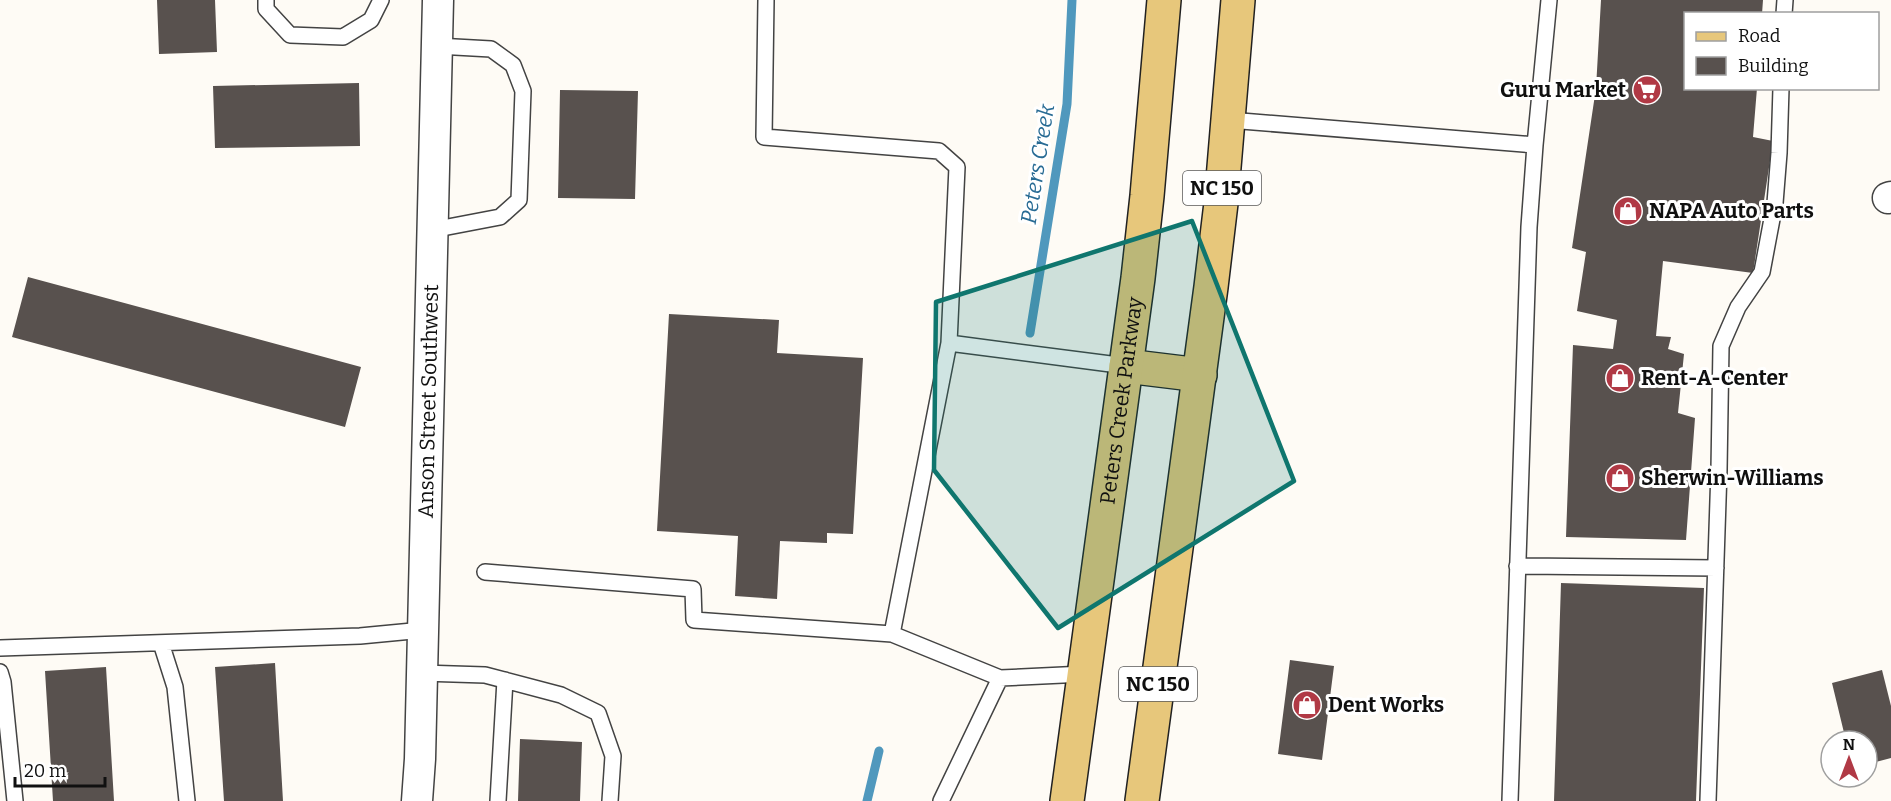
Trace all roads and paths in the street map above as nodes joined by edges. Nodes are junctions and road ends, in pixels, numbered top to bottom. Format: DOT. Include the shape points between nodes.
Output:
graph roads {
  1 [pos="266,0"];
  2 [pos="381,0"];
  3 [pos="438,0"];
  4 [pos="766,0"];
  5 [pos="1164,0"];
  6 [pos="1239,0"];
  7 [pos="1549,0"];
  8 [pos="437,46"];
  9 [pos="1781,90"];
  10 [pos="1229,120"];
  11 [pos="1535,145"];
  12 [pos="432,230"];
  13 [pos="949,343"];
  14 [pos="1126,366"];
  15 [pos="1200,375"];
  16 [pos="1517,566"];
  17 [pos="1716,568"];
  18 [pos="485,572"];
  19 [pos="423,630"];
  20 [pos="892,634"];
  21 [pos="161,643"];
  22 [pos="0,648"];
  23 [pos="0,672"];
  24 [pos="422,673"];
  25 [pos="1084,674"];
  26 [pos="1000,678"];
  27 [pos="505,680"];
  28 [pos="15,801"];
  29 [pos="187,801"];
  30 [pos="417,801"];
  31 [pos="498,801"];
  32 [pos="610,801"];
  33 [pos="940,801"];
  34 [pos="1067,801"];
  35 [pos="1142,801"];
  36 [pos="1510,801"];
  37 [pos="1708,801"];
  1 -- 2 [label="lane" via="266,9 290,35 342,37 371,20"];
  3 -- 8 [label="street, Anson Street Southwest"];
  4 -- 13 [label="lane" via="764,137 939,151 957,167"];
  5 -- 14 [label="main road, Peters Creek Parkway" via="1147,196"];
  6 -- 10 [label="main road, NC 150"];
  7 -- 11 [label="lane"];
  8 -- 12 [label="street, Anson Street Southwest"];
  8 -- 12 [label="lane" via="491,49 513,65 523,91 519,200 500,217"];
  9 -- 17 [label="lane" via="1775,203 1762,272 1738,307 1721,346"];
  10 -- 11 [label="lane"];
  10 -- 15 [label="main road, NC 150"];
  11 -- 16 [label="lane"];
  12 -- 19 [label="street, Anson Street Southwest"];
  13 -- 14 [label="lane"];
  13 -- 20 [label="lane"];
  14 -- 15 [label="main road"];
  14 -- 25 [label="main road, Peters Creek Parkway"];
  15 -- 35 [label="main road, NC 150"];
  16 -- 17 [label="lane"];
  16 -- 36 [label="lane"];
  17 -- 37 [label="lane"];
  18 -- 20 [label="lane" via="693,589 694,620"];
  19 -- 21 [label="lane"];
  19 -- 24 [label="street, Anson Street Southwest"];
  20 -- 26 [label="lane"];
  21 -- 22 [label="lane"];
  21 -- 29 [label="lane" via="175,687"];
  23 -- 28 [label="lane"];
  24 -- 27 [label="lane" via="484,675"];
  24 -- 30 [label="street, Anson Street Southwest"];
  25 -- 26 [label="lane"];
  25 -- 34 [label="main road, Peters Creek Parkway"];
  26 -- 33 [label="lane"];
  27 -- 31 [label="lane"];
  27 -- 32 [label="lane" via="561,694 598,713 613,756"];
}
